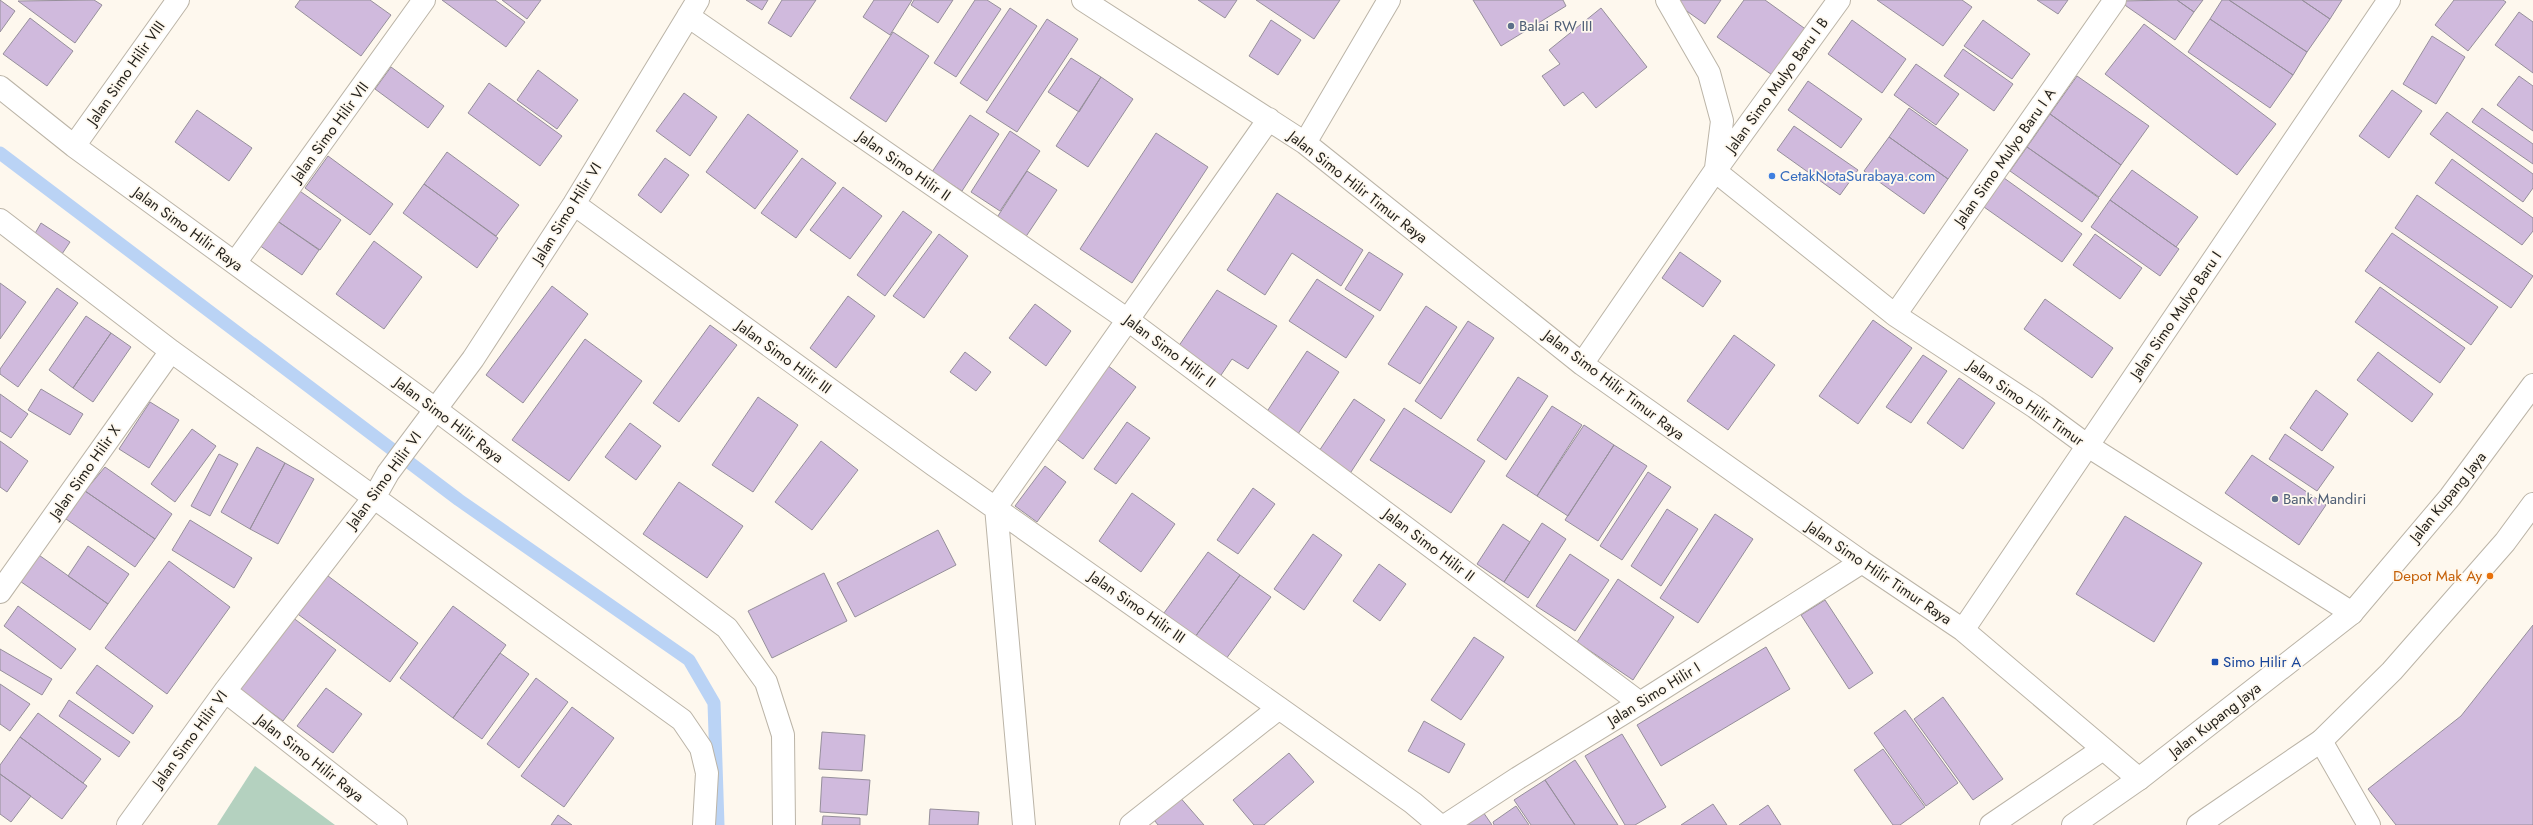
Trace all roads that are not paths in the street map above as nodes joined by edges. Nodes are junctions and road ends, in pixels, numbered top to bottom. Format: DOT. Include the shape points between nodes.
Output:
graph roads {
  1 [pos="178,0"];
  2 [pos="424,0"];
  3 [pos="1084,0"];
  4 [pos="1389,0"];
  5 [pos="1667,0"];
  6 [pos="1839,0"];
  7 [pos="2115,0"];
  8 [pos="2389,0"];
  9 [pos="693,8"];
  10 [pos="0,87"];
  11 [pos="1269,119"];
  12 [pos="1305,143"];
  13 [pos="74,146"];
  14 [pos="1715,171"];
  15 [pos="574,204"];
  16 [pos="0,220"];
  17 [pos="235,263"];
  18 [pos="1895,315"];
  19 [pos="1128,320"];
  20 [pos="171,351"];
  21 [pos="1582,364"];
  22 [pos="2533,385"];
  23 [pos="435,409"];
  24 [pos="2088,446"];
  25 [pos="375,496"];
  26 [pos="2533,504"];
  27 [pos="996,507"];
  28 [pos="1862,562"];
  29 [pos="0,592"];
  30 [pos="2352,613"];
  31 [pos="1963,630"];
  32 [pos="224,691"];
  33 [pos="1640,703"];
  34 [pos="1279,708"];
  35 [pos="2321,741"];
  36 [pos="2103,749"];
  37 [pos="2139,779"];
  38 [pos="128,825"];
  39 [pos="396,825"];
  40 [pos="704,825"];
  41 [pos="784,825"];
  42 [pos="1024,825"];
  43 [pos="1131,825"];
  44 [pos="1438,825"];
  45 [pos="1446,825"];
  46 [pos="1991,825"];
  47 [pos="2073,825"];
  48 [pos="2198,825"];
  49 [pos="2370,825"];
  1 -- 13 [label="street, Jalan Simo Hilir VIII"];
  2 -- 17 [label="street, Jalan Simo Hilir VII"];
  3 -- 11 [label="street, Jalan Simo Hilir Timur Raya"];
  4 -- 12 [label="street"];
  5 -- 14 [label="street" via="1709,73 1722,120"];
  6 -- 14 [label="street, Jalan Simo Mulyo Baru I B"];
  7 -- 18 [label="street, Jalan Simo Mulyo Baru I A"];
  8 -- 24 [label="street, Jalan Simo Mulyo Baru I"];
  9 -- 15 [label="street, Jalan Simo Hilir VI"];
  9 -- 19 [label="street, Jalan Simo Hilir II"];
  10 -- 13 [label="street, Jalan Simo Hilir Raya"];
  11 -- 12 [label="street, Jalan Simo Hilir Timur Raya"];
  11 -- 19 [label="street"];
  12 -- 21 [label="street, Jalan Simo Hilir Timur Raya"];
  13 -- 17 [label="street, Jalan Simo Hilir Raya"];
  14 -- 18 [label="street, Jalan Simo Hilir Timur"];
  14 -- 21 [label="street, Jalan Simo Mulyo Baru I B"];
  15 -- 23 [label="street, Jalan Simo Hilir VI" via="473,359"];
  15 -- 27 [label="street, Jalan Simo Hilir III" via="934,465"];
  16 -- 20 [label="street"];
  17 -- 23 [label="street, Jalan Simo Hilir Raya"];
  18 -- 24 [label="street, Jalan Simo Hilir Timur" via="2035,407"];
  19 -- 27 [label="street"];
  19 -- 33 [label="street, Jalan Simo Hilir II"];
  20 -- 25 [label="street"];
  20 -- 29 [label="street, Jalan Simo Hilir X"];
  21 -- 28 [label="street, Jalan Simo Hilir Timur Raya"];
  22 -- 30 [label="street, Jalan Kupang Jaya" via="2450,497"];
  23 -- 25 [label="street, Jalan Simo Hilir VI" via="388,473"];
  23 -- 41 [label="street, Jalan Simo Hilir Raya" via="727,628 766,682 784,734"];
  24 -- 30 [label="street, Jalan Simo Hilir Timur"];
  24 -- 31 [label="street, Jalan Simo Mulyo Baru I"];
  25 -- 32 [label="street, Jalan Simo Hilir VI"];
  25 -- 40 [label="street" via="682,720 701,748 707,773"];
  26 -- 35 [label="street" via="2505,542 2392,671"];
  27 -- 34 [label="street, Jalan Simo Hilir III"];
  27 -- 42 [label="street"];
  28 -- 31 [label="street, Jalan Simo Hilir Timur Raya"];
  28 -- 33 [label="street, Jalan Simo Hilir I"];
  30 -- 37 [label="street, Jalan Kupang Jaya"];
  31 -- 36 [label="street, Jalan Simo Hilir Timur Raya"];
  32 -- 38 [label="street, Jalan Simo Hilir VI"];
  32 -- 39 [label="street, Jalan Simo Hilir Raya"];
  33 -- 45 [label="street, Jalan Simo Hilir I"];
  34 -- 43 [label="street"];
  34 -- 44 [label="street, Jalan Simo Hilir III" via="1412,803"];
  35 -- 48 [label="street"];
  35 -- 49 [label="street"];
  36 -- 37 [label="street, Jalan Simo Hilir Timur Raya"];
  36 -- 46 [label="street"];
  37 -- 47 [label="street, Jalan Kupang Jaya"];
}
